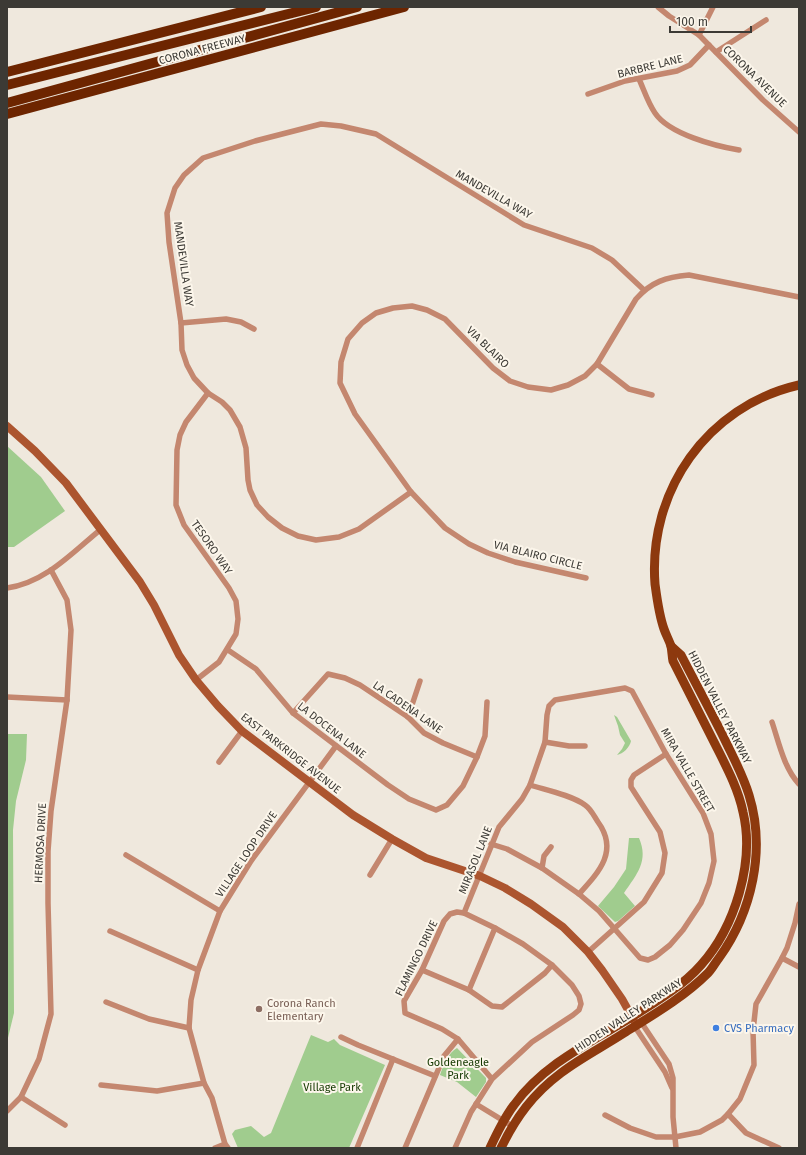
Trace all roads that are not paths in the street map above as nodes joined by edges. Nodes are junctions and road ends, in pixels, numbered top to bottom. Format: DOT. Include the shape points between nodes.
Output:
graph roads {
  1 [pos="260,7"];
  2 [pos="316,7"];
  3 [pos="357,7"];
  4 [pos="404,7"];
  5 [pos="658,7"];
  6 [pos="713,7"];
  7 [pos="766,20"];
  8 [pos="699,36"];
  9 [pos="709,45"];
  10 [pos="716,52"];
  11 [pos="84,65"];
  12 [pos="7,72"];
  13 [pos="639,79"];
  14 [pos="85,81"];
  15 [pos="7,85"];
  16 [pos="7,92"];
  17 [pos="588,94"];
  18 [pos="72,97"];
  19 [pos="7,99"];
  20 [pos="7,103"];
  21 [pos="7,114"];
  22 [pos="7,120"];
  23 [pos="799,132"];
  24 [pos="739,150"];
  25 [pos="644,290"];
  26 [pos="799,297"];
  27 [pos="181,323"];
  28 [pos="254,329"];
  29 [pos="597,364"];
  30 [pos="799,385"];
  31 [pos="208,393"];
  32 [pos="652,395"];
  33 [pos="7,426"];
  34 [pos="411,492"];
  35 [pos="102,529"];
  36 [pos="52,570"];
  37 [pos="586,578"];
  38 [pos="7,588"];
  39 [pos="671,646"];
  40 [pos="228,650"];
  41 [pos="196,680"];
  42 [pos="420,681"];
  43 [pos="632,691"];
  44 [pos="7,697"];
  45 [pos="67,700"];
  46 [pos="487,702"];
  47 [pos="293,713"];
  48 [pos="408,717"];
  49 [pos="772,722"];
  50 [pos="242,731"];
  51 [pos="545,742"];
  52 [pos="336,746"];
  53 [pos="585,746"];
  54 [pos="666,754"];
  55 [pos="477,756"];
  56 [pos="219,762"];
  57 [pos="310,782"];
  58 [pos="799,784"];
  59 [pos="530,785"];
  60 [pos="392,840"];
  61 [pos="491,844"];
  62 [pos="551,847"];
  63 [pos="126,855"];
  64 [pos="542,868"];
  65 [pos="370,875"];
  66 [pos="480,876"];
  67 [pos="579,894"];
  68 [pos="799,904"];
  69 [pos="220,911"];
  70 [pos="464,913"];
  71 [pos="495,928"];
  72 [pos="614,929"];
  73 [pos="110,931"];
  74 [pos="588,952"];
  75 [pos="782,958"];
  76 [pos="552,965"];
  77 [pos="799,967"];
  78 [pos="198,970"];
  79 [pos="422,970"];
  80 [pos="469,990"];
  81 [pos="106,1002"];
  82 [pos="632,1017"];
  83 [pos="638,1025"];
  84 [pos="188,1028"];
  85 [pos="341,1036"];
  86 [pos="458,1039"];
  87 [pos="393,1059"];
  88 [pos="435,1076"];
  89 [pos="492,1079"];
  90 [pos="204,1083"];
  91 [pos="101,1085"];
  92 [pos="21,1097"];
  93 [pos="476,1104"];
  94 [pos="7,1111"];
  95 [pos="728,1114"];
  96 [pos="605,1115"];
  97 [pos="508,1124"];
  98 [pos="65,1125"];
  99 [pos="675,1137"];
  100 [pos="227,1146"];
  101 [pos="215,1148"];
  102 [pos="357,1148"];
  103 [pos="405,1148"];
  104 [pos="455,1148"];
  105 [pos="490,1148"];
  106 [pos="501,1148"];
  107 [pos="676,1148"];
  108 [pos="778,1148"];
  1 -- 12 [label="highway"];
  2 -- 11 [label="highway"];
  3 -- 14 [label="highway"];
  4 -- 18 [label="highway, CORONA FREEWAY"];
  5 -- 8 [label="street, CORONA AVENUE"];
  6 -- 8 [label="street"];
  7 -- 10 [label="street"];
  8 -- 9 [label="street, CORONA AVENUE"];
  9 -- 10 [label="street, CORONA AVENUE"];
  9 -- 13 [label="street, BARBRE LANE" via="690,66"];
  10 -- 23 [label="street, CORONA AVENUE"];
  11 -- 15 [label="highway"];
  11 -- 16 [label="highway"];
  13 -- 17 [label="street, BARBRE LANE"];
  13 -- 24 [label="street" via="655,114 666,125 719,147"];
  14 -- 19 [label="highway"];
  14 -- 20 [label="highway"];
  18 -- 21 [label="highway, CORONA FREEWAY"];
  18 -- 22 [label="highway"];
  25 -- 26 [label="street, VIA BLAIRO" via="673,276 689,275"];
  25 -- 27 [label="street, MANDEVILLA WAY" via="612,260 592,248 524,225 376,134 321,124 203,158 184,175 175,188 167,213"];
  25 -- 29 [label="street, VIA BLAIRO"];
  27 -- 28 [label="street" via="226,319 241,322"];
  27 -- 31 [label="street, MANDEVILLA WAY" via="182,350 187,365 194,378"];
  29 -- 32 [label="street" via="629,389"];
  29 -- 34 [label="street, VIA BLAIRO" via="585,376 568,385 551,390 528,387 510,381 493,368 446,319 427,310 412,306 393,308 376,314 362,323 348,339 341,362 340,384 355,414"];
  30 -- 39 [label="main road, HIDDEN VALLEY PARKWAY" via="768,394 734,413 704,440 689,457 678,476 663,512 657,534 655,557 658,606"];
  31 -- 34 [label="street, MANDEVILLA WAY" via="230,410 240,427 246,448 250,490 257,505 282,528 298,536 316,540 339,538 359,529"];
  31 -- 40 [label="street, TESORO WAY" via="186,422 180,435 177,450 176,505 184,525 230,588 236,601 236,634"];
  33 -- 35 [label="main road, EAST PARKRIDGE AVENUE" via="66,483"];
  34 -- 37 [label="street, VIA BLAIRO CIRCLE" via="445,528 468,544 515,562"];
  35 -- 36 [label="street"];
  35 -- 41 [label="main road, EAST PARKRIDGE AVENUE" via="154,605 179,655"];
  36 -- 38 [label="street" via="32,582"];
  36 -- 45 [label="street, HERMOSA DRIVE" via="67,600 71,630"];
  39 -- 82 [label="main road, HIDDEN VALLEY PARKWAY" via="673,661 730,773 739,797 744,814 746,841 744,870 740,893 732,915 720,939 701,965 680,985"];
  39 -- 83 [label="main road, HIDDEN VALLEY PARKWAY" via="681,654 739,768 749,794 754,812 756,841 754,871 750,896 741,919 729,945 709,972 686,993"];
  40 -- 41 [label="street, TESORO WAY" via="219,662"];
  40 -- 47 [label="street, LA DOCENA LANE" via="256,669"];
  41 -- 50 [label="main road, EAST PARKRIDGE AVENUE"];
  42 -- 48 [label="street"];
  43 -- 51 [label="street, MIRASOL LANE" via="625,688 555,700 549,706"];
  43 -- 54 [label="street, MIRA VALLE STREET"];
  44 -- 45 [label="street"];
  45 -- 92 [label="street, HERMOSA DRIVE" via="48,851 51,1014 39,1059"];
  46 -- 55 [label="street" via="485,736"];
  47 -- 48 [label="street, LA CADENA LANE" via="328,674 360,684"];
  47 -- 52 [label="street, LA DOCENA LANE"];
  48 -- 55 [label="street, LA CADENA LANE" via="424,733"];
  49 -- 58 [label="street" via="792,776"];
  50 -- 56 [label="street"];
  50 -- 57 [label="main road, EAST PARKRIDGE AVENUE"];
  51 -- 53 [label="street"];
  51 -- 59 [label="street, MIRASOL LANE"];
  52 -- 55 [label="street, LA DOCENA LANE" via="409,799 436,810 447,805 463,786"];
  52 -- 57 [label="street, VILLAGE LOOP DRIVE"];
  54 -- 72 [label="street" via="634,775 631,780 632,787 660,832 665,853 662,873 644,902"];
  54 -- 72 [label="street, MIRA VALLE STREET" via="703,813 711,834 714,861 709,883 686,925 670,945 655,957 648,960 640,958"];
  57 -- 60 [label="main road, EAST PARKRIDGE AVENUE" via="353,815"];
  57 -- 69 [label="street, VILLAGE LOOP DRIVE" via="251,861"];
  59 -- 61 [label="street, MIRASOL LANE" via="499,827"];
  59 -- 67 [label="street" via="584,805 602,826 607,844 606,859"];
  60 -- 65 [label="street"];
  60 -- 66 [label="main road, EAST PARKRIDGE AVENUE" via="426,858"];
  61 -- 64 [label="street" via="507,849"];
  61 -- 66 [label="street, MIRASOL LANE"];
  62 -- 64 [label="street" via="544,856"];
  63 -- 69 [label="street"];
  64 -- 67 [label="street"];
  66 -- 70 [label="street, MIRASOL LANE"];
  66 -- 74 [label="main road, EAST PARKRIDGE AVENUE" via="531,904 562,927"];
  67 -- 72 [label="street" via="599,911"];
  68 -- 75 [label="street" via="795,924"];
  69 -- 78 [label="street, VILLAGE LOOP DRIVE"];
  70 -- 71 [label="street"];
  70 -- 79 [label="street, FLAMINGO DRIVE" via="450,914 444,921"];
  71 -- 76 [label="street"];
  71 -- 80 [label="street"];
  72 -- 74 [label="street"];
  73 -- 78 [label="street"];
  74 -- 82 [label="main road, EAST PARKRIDGE AVENUE" via="611,982"];
  75 -- 77 [label="street"];
  75 -- 95 [label="street" via="756,1004 753,1031 754,1065 740,1099"];
  76 -- 80 [label="street" via="502,1007 492,1006"];
  76 -- 89 [label="street" via="579,996 579,1010 532,1042"];
  78 -- 84 [label="street, VILLAGE LOOP DRIVE"];
  79 -- 80 [label="street"];
  79 -- 86 [label="street, FLAMINGO DRIVE" via="404,1001 405,1013"];
  81 -- 84 [label="street" via="149,1020"];
  82 -- 83 [label="main road, EAST PARKRIDGE AVENUE"];
  82 -- 97 [label="main road, HIDDEN VALLEY PARKWAY" via="555,1065 518,1100"];
  83 -- 97 [label="main road, HIDDEN VALLEY PARKWAY" via="561,1073"];
  83 -- 99 [label="street" via="672,1088"];
  84 -- 90 [label="street, VILLAGE LOOP DRIVE"];
  85 -- 87 [label="street"];
  86 -- 88 [label="street" via="444,1056"];
  86 -- 89 [label="street"];
  87 -- 88 [label="street"];
  87 -- 102 [label="street"];
  88 -- 103 [label="street"];
  89 -- 93 [label="street"];
  90 -- 91 [label="street" via="157,1091"];
  90 -- 100 [label="street, VILLAGE LOOP DRIVE" via="212,1098"];
  92 -- 94 [label="street, HERMOSA DRIVE"];
  92 -- 98 [label="street"];
  93 -- 97 [label="street"];
  93 -- 104 [label="street"];
  95 -- 99 [label="street" via="700,1132"];
  95 -- 108 [label="street" via="746,1133"];
  96 -- 99 [label="street" via="646,1134"];
  97 -- 105 [label="main road, HIDDEN VALLEY PARKWAY"];
  97 -- 106 [label="main road, HIDDEN VALLEY PARKWAY"];
  99 -- 107 [label="street"];
  100 -- 101 [label="street"];
}
